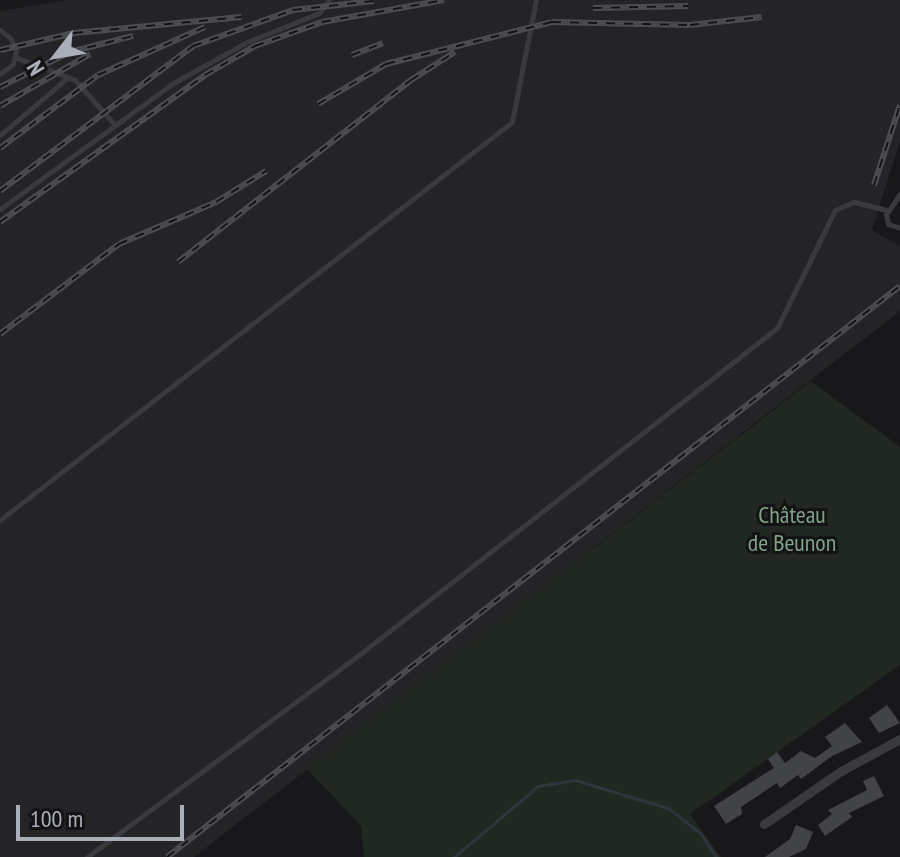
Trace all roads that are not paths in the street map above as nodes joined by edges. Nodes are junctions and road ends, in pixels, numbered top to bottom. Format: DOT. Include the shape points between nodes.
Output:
graph roads {
  1 [pos="329,0"];
  2 [pos="536,0"];
  3 [pos="0,30"];
  4 [pos="15,57"];
  5 [pos="0,74"];
  6 [pos="66,79"];
  7 [pos="114,124"];
  8 [pos="0,135"];
  9 [pos="900,194"];
  10 [pos="0,209"];
  11 [pos="886,210"];
  12 [pos="900,228"];
  13 [pos="0,520"];
  14 [pos="900,739"];
  15 [pos="764,824"];
  16 [pos="87,857"];
  1 -- 7 [label="lane" via="319,13 216,57"];
  2 -- 13 [label="lane" via="512,122"];
  3 -- 4 [label="lane" via="11,39"];
  4 -- 5 [label="lane"];
  4 -- 6 [label="lane"];
  6 -- 7 [label="lane" via="78,82"];
  6 -- 8 [label="lane"];
  7 -- 10 [label="lane"];
  9 -- 11 [label="lane"];
  11 -- 12 [label="lane" via="888,224"];
  11 -- 16 [label="lane" via="854,202 835,210 777,328 355,658"];
  14 -- 15 [label="street" via="841,771"];
}
